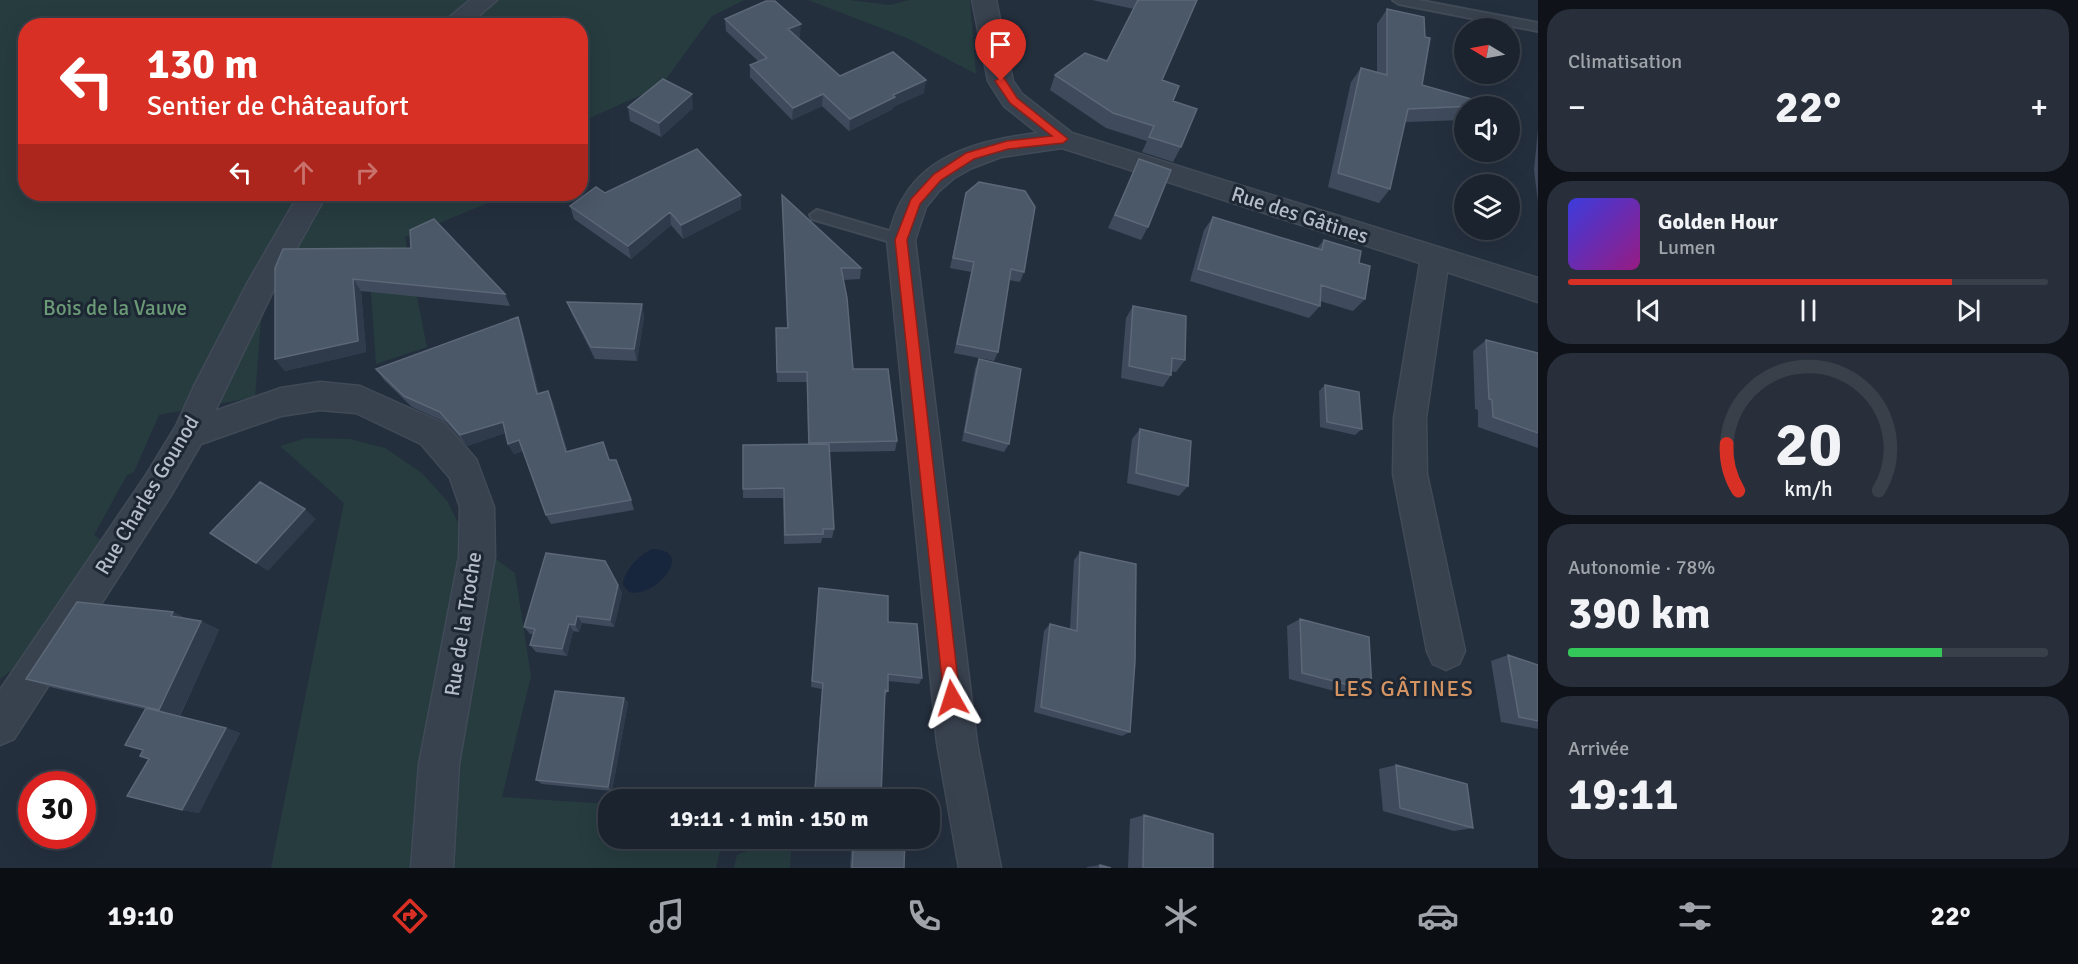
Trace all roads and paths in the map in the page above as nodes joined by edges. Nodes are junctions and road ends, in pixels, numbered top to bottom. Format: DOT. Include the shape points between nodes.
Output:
graph roads {
  1 [pos="485,0"];
  2 [pos="984,0"];
  3 [pos="1400,0"];
  4 [pos="461,18"];
  5 [pos="1538,27"];
  6 [pos="1063,139"];
  7 [pos="309,201"];
  8 [pos="817,215"];
  9 [pos="901,240"];
  10 [pos="1435,258"];
  11 [pos="1538,290"];
  12 [pos="189,434"];
  13 [pos="1446,651"];
  14 [pos="0,725"];
  15 [pos="432,868"];
  16 [pos="980,868"];
  1 -- 4 [label="street"];
  2 -- 6 [label="street" via="1001,81 1013,100"];
  3 -- 5 [label="lane"];
  6 -- 9 [label="street" via="1007,145 970,156 938,177 915,202"];
  6 -- 10 [label="street, Rue des Gâtines"];
  7 -- 12 [label="street, Rue Charles Gounod" via="263,282"];
  8 -- 9 [label="lane"];
  9 -- 16 [label="street" via="957,743"];
  10 -- 11 [label="street, Rue des Gâtines"];
  10 -- 13 [label="street" via="1410,418 1410,474"];
  12 -- 14 [label="street, Rue Charles Gounod"];
  12 -- 15 [label="street, Rue de la Troche" via="281,402 320,396 360,400 434,434 464,471 477,507 477,557 439,764"];
}
